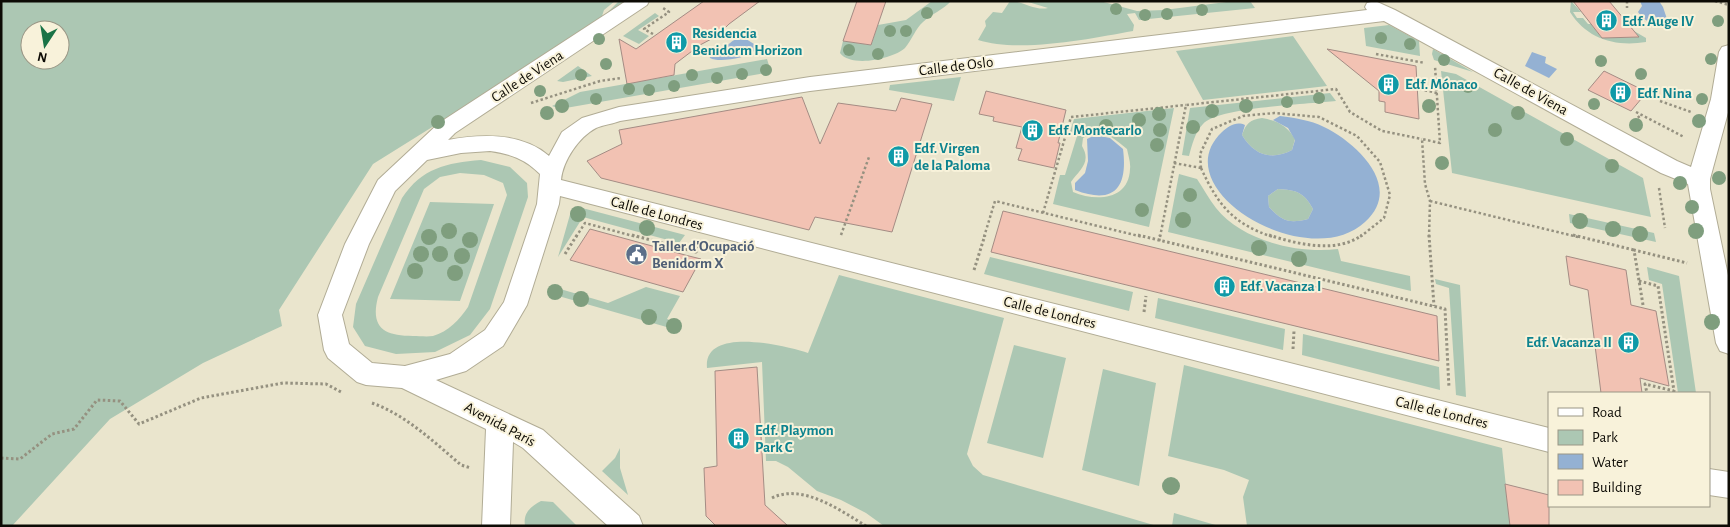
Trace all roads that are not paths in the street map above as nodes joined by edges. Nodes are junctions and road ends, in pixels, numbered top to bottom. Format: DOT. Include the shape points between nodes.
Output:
graph roads {
  1 [pos="640,1"];
  2 [pos="1364,1"];
  3 [pos="1388,14"];
  4 [pos="1729,52"];
  5 [pos="416,155"];
  6 [pos="551,179"];
  7 [pos="1699,179"];
  8 [pos="1729,343"];
  9 [pos="405,378"];
  10 [pos="500,422"];
  11 [pos="1548,440"];
  12 [pos="1710,482"];
  13 [pos="1729,485"];
  14 [pos="496,526"];
  15 [pos="629,526"];
  1 -- 5 [label="street, Calle de Viena" via="447,128"];
  2 -- 3 [label="street, Calle de Viena"];
  3 -- 6 [label="street, Calle de Oslo" via="810,84 619,114 589,123 570,137"];
  3 -- 7 [label="street, Calle de Viena" via="1669,167"];
  4 -- 7 [label="street" via="1721,99"];
  5 -- 6 [label="street" via="462,144 503,144 532,154"];
  5 -- 9 [label="street, Calle de Viena" via="386,186 330,314 337,350 366,374"];
  6 -- 9 [label="street" via="548,204 515,305 494,338 457,364"];
  6 -- 11 [label="street, Calle de Londres" via="710,226"];
  7 -- 8 [label="street"];
  9 -- 10 [label="street, Avenida París"];
  10 -- 14 [label="street"];
  10 -- 15 [label="street, Avenida París" via="534,439"];
  12 -- 13 [label="street"];
}
